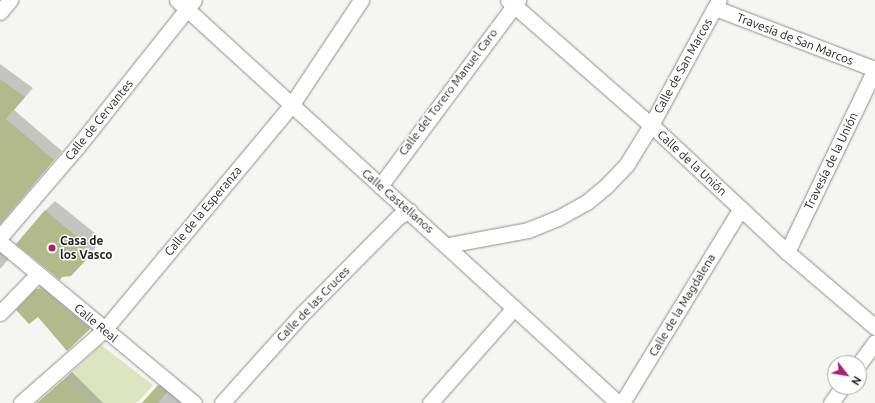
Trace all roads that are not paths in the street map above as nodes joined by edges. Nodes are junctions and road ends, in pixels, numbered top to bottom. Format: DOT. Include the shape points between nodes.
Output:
graph roads {
  1 [pos="10,0"];
  2 [pos="361,0"];
  3 [pos="514,2"];
  4 [pos="186,3"];
  5 [pos="717,4"];
  6 [pos="0,12"];
  7 [pos="875,69"];
  8 [pos="292,104"];
  9 [pos="651,125"];
  10 [pos="380,186"];
  11 [pos="741,208"];
  12 [pos="410,211"];
  13 [pos="0,237"];
  14 [pos="0,242"];
  15 [pos="448,245"];
  16 [pos="787,252"];
  17 [pos="38,274"];
  18 [pos="514,308"];
  19 [pos="0,313"];
  20 [pos="875,327"];
  21 [pos="104,330"];
  22 [pos="875,342"];
  23 [pos="866,355"];
  24 [pos="21,403"];
  25 [pos="194,403"];
  26 [pos="222,403"];
  27 [pos="430,403"];
  28 [pos="618,403"];
  29 [pos="622,403"];
  1 -- 6 [label="street"];
  2 -- 8 [label="street, Calle de la Esperanza"];
  3 -- 9 [label="street, Calle de la Unión"];
  3 -- 10 [label="street, Calle del Torero Manuel Caro"];
  4 -- 8 [label="street, Calle Castellanos"];
  4 -- 13 [label="street, Calle de Cervantes"];
  5 -- 7 [label="street, Travesía de San Marcos"];
  5 -- 9 [label="street, Calle de San Marcos"];
  7 -- 16 [label="street, Travesía de la Unión"];
  8 -- 10 [label="street, Calle Castellanos"];
  8 -- 21 [label="street, Calle de la Esperanza"];
  9 -- 11 [label="street, Calle de la Unión"];
  9 -- 15 [label="street, Calle de San Marcos" via="627,164 587,202 558,218 528,230"];
  10 -- 12 [label="street, Calle Castellanos"];
  11 -- 16 [label="street, Calle de la Unión"];
  11 -- 29 [label="street, Calle de la Magdalena"];
  12 -- 15 [label="street, Calle Castellanos"];
  12 -- 26 [label="street, Calle de las Cruces" via="398,217 301,314"];
  14 -- 17 [label="street, Calle Real"];
  15 -- 18 [label="street, Calle Castellanos"];
  16 -- 20 [label="street, Calle de la Unión"];
  17 -- 19 [label="street"];
  17 -- 21 [label="street, Calle Real"];
  18 -- 27 [label="street"];
  18 -- 28 [label="street, Calle Castellanos"];
  21 -- 24 [label="street, Calle de la Esperanza"];
  21 -- 25 [label="street, Calle Real"];
  22 -- 23 [label="street"];
}
